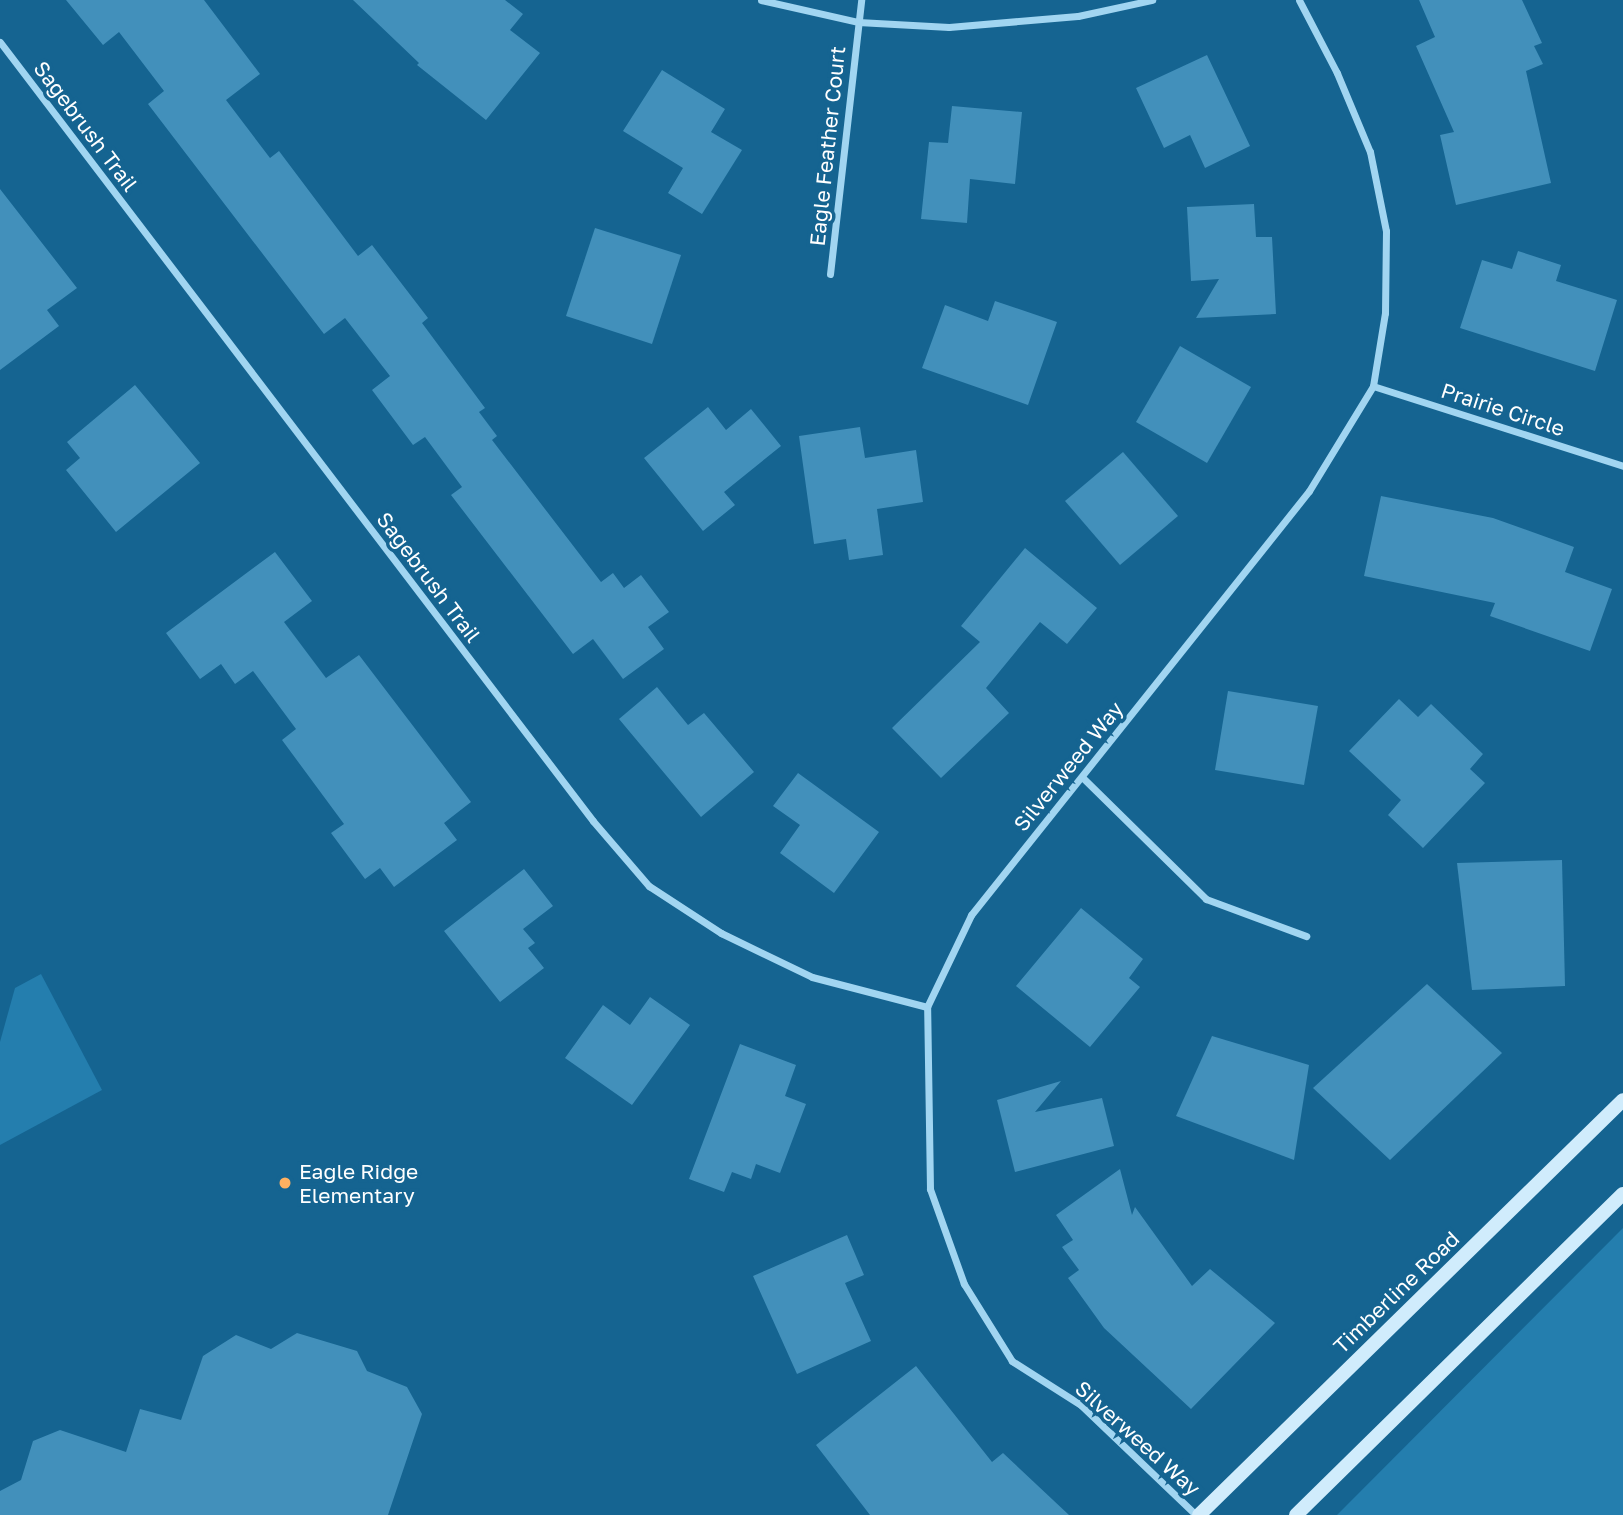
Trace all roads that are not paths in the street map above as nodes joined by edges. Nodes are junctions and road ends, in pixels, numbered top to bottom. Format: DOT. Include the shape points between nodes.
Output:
graph roads {
  1 [pos="761,0"];
  2 [pos="861,0"];
  3 [pos="1152,0"];
  4 [pos="1299,0"];
  5 [pos="858,22"];
  6 [pos="0,42"];
  7 [pos="830,274"];
  8 [pos="1373,386"];
  9 [pos="1623,466"];
  10 [pos="1082,777"];
  11 [pos="1306,936"];
  12 [pos="927,1007"];
  13 [pos="1623,1100"];
  14 [pos="1623,1194"];
  15 [pos="1197,1515"];
  16 [pos="1296,1515"];
  1 -- 5 [label="street"];
  2 -- 5 [label="street, Eagle Feather Court"];
  3 -- 5 [label="street" via="1078,16 949,27"];
  4 -- 8 [label="street, Silverweed Way" via="1370,152 1383,218 1385,313"];
  5 -- 7 [label="street, Eagle Feather Court"];
  6 -- 12 [label="street, Sagebrush Trail" via="593,821 649,886 721,933 812,977"];
  8 -- 9 [label="street, Prairie Circle"];
  8 -- 10 [label="street, Silverweed Way" via="1309,491"];
  10 -- 11 [label="street" via="1206,899"];
  10 -- 12 [label="street, Silverweed Way" via="971,915"];
  12 -- 15 [label="street, Silverweed Way" via="930,1189 964,1284 1012,1361 1082,1405"];
  13 -- 15 [label="street, Timberline Road"];
  14 -- 16 [label="street"];
}
